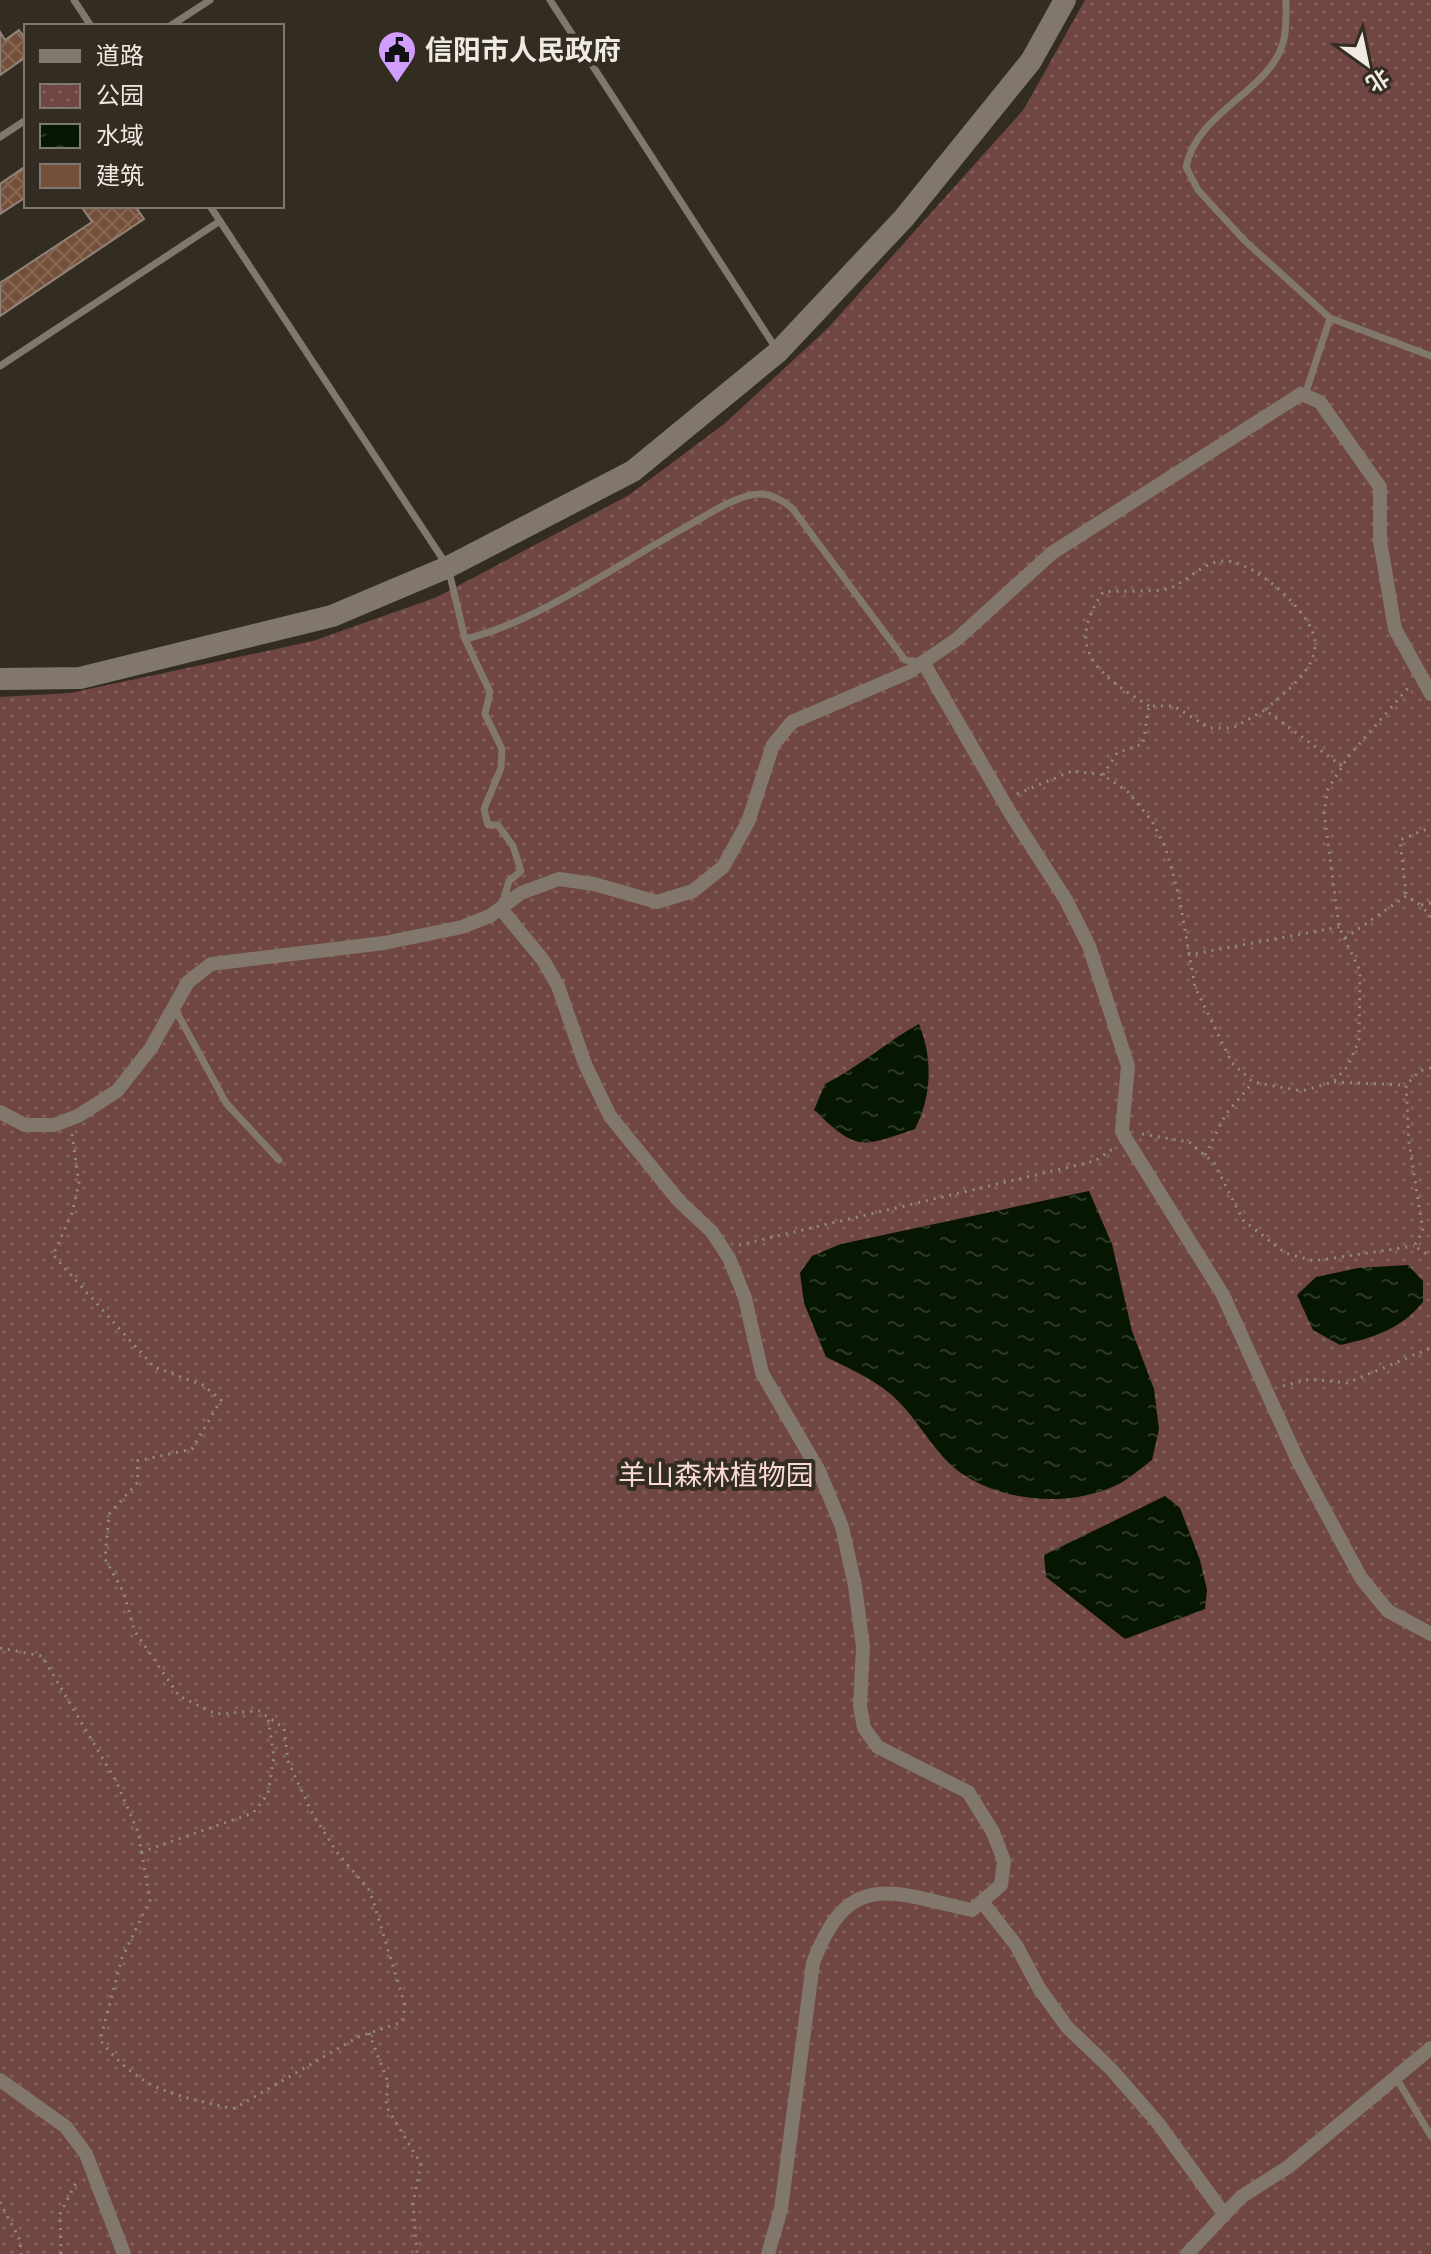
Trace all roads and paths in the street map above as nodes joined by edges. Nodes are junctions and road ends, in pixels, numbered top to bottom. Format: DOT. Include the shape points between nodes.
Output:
graph roads {
  1 [pos="74,0"];
  2 [pos="210,0"];
  3 [pos="561,0"];
  4 [pos="1065,0"];
  5 [pos="1286,0"];
  6 [pos="551,2"];
  7 [pos="90,24"];
  8 [pos="173,24"];
  9 [pos="24,121"];
  10 [pos="0,137"];
  11 [pos="211,208"];
  12 [pos="220,221"];
  13 [pos="1330,318"];
  14 [pos="778,352"];
  15 [pos="1431,356"];
  16 [pos="0,366"];
  17 [pos="1305,395"];
  18 [pos="448,567"];
  19 [pos="465,639"];
  20 [pos="923,662"];
  21 [pos="1419,676"];
  22 [pos="0,679"];
  23 [pos="1431,694"];
  24 [pos="1149,706"];
  25 [pos="1265,710"];
  26 [pos="1342,766"];
  27 [pos="1103,775"];
  28 [pos="1003,801"];
  29 [pos="1431,827"];
  30 [pos="1406,896"];
  31 [pos="1431,903"];
  32 [pos="1421,905"];
  33 [pos="501,909"];
  34 [pos="1431,917"];
  35 [pos="1339,927"];
  36 [pos="1345,938"];
  37 [pos="1188,955"];
  38 [pos="174,1007"];
  39 [pos="1431,1068"];
  40 [pos="1253,1082"];
  41 [pos="1333,1082"];
  42 [pos="1406,1085"];
  43 [pos="0,1112"];
  44 [pos="70,1120"];
  45 [pos="1124,1135"];
  46 [pos="1205,1155"];
  47 [pos="279,1160"];
  48 [pos="1414,1246"];
  49 [pos="724,1251"];
  50 [pos="1431,1257"];
  51 [pos="1431,1348"];
  52 [pos="1268,1394"];
  53 [pos="1431,1634"];
  54 [pos="0,1648"];
  55 [pos="268,1718"];
  56 [pos="141,1852"];
  57 [pos="983,1903"];
  58 [pos="369,2033"];
  59 [pos="1431,2048"];
  60 [pos="1394,2076"];
  61 [pos="0,2080"];
  62 [pos="1431,2136"];
  63 [pos="93,2169"];
  64 [pos="0,2202"];
  65 [pos="1224,2214"];
  66 [pos="21,2254"];
  67 [pos="61,2254"];
  68 [pos="124,2254"];
  69 [pos="417,2254"];
  70 [pos="768,2254"];
  71 [pos="1187,2254"];
  1 -- 7 [label="lane"];
  2 -- 8 [label="lane"];
  3 -- 6 [label="lane"];
  4 -- 14 [label="street" via="1031,61 904,218"];
  5 -- 13 [label="lane" via="1283,43 1270,67 1208,124 1189,150 1186,167 1198,190 1244,240"];
  6 -- 14 [label="lane"];
  9 -- 10 [label="lane"];
  11 -- 12 [label="lane"];
  12 -- 16 [label="lane"];
  12 -- 18 [label="lane"];
  13 -- 15 [label="lane"];
  13 -- 17 [label="lane"];
  14 -- 18 [label="street" via="633,471"];
  17 -- 20 [label="street" via="1052,553 957,639"];
  17 -- 21 [label="street" via="1320,402 1380,487 1380,541 1395,629"];
  18 -- 19 [label="lane"];
  18 -- 22 [label="street" via="317,620 80,678"];
  19 -- 20 [label="lane" via="491,633 710,513 756,494 775,496 792,508 905,660"];
  19 -- 33 [label="lane" via="490,692 485,714 502,749 501,768 484,809 488,825 498,825 520,860 521,871 509,881"];
  20 -- 28 [label="street"];
  20 -- 33 [label="street" via="792,722 773,745 748,822 723,867 693,891 657,902 559,879 521,893"];
  21 -- 23 [label="street"];
  21 -- 26 [label="path"];
  24 -- 25 [label="path" via="1174,706 1209,728 1233,728"];
  24 -- 25 [label="path" via="1094,666 1085,643 1088,614 1103,592 1169,588 1206,565 1226,560 1257,570 1303,614 1316,641 1312,659 1296,682"];
  24 -- 27 [label="path" via="1143,744 1117,753"];
  25 -- 26 [label="path"];
  26 -- 35 [label="path" via="1328,789 1324,812"];
  27 -- 28 [label="path" via="1072,771"];
  27 -- 37 [label="path" via="1128,792 1166,849"];
  28 -- 45 [label="street" via="1089,946 1128,1066"];
  29 -- 30 [label="path" via="1400,840"];
  30 -- 32 [label="path"];
  30 -- 36 [label="path"];
  31 -- 32 [label="path"];
  32 -- 34 [label="path"];
  33 -- 38 [label="street" via="462,927 384,943 211,964 188,982"];
  33 -- 49 [label="street" via="558,986 610,1116"];
  35 -- 36 [label="path"];
  35 -- 37 [label="path"];
  36 -- 41 [label="path" via="1360,971 1359,1040 1348,1066"];
  37 -- 40 [label="path" via="1195,987 1232,1063"];
  38 -- 44 [label="street" via="117,1091"];
  38 -- 47 [label="lane" via="226,1103"];
  39 -- 42 [label="path"];
  40 -- 41 [label="path" via="1302,1091"];
  40 -- 46 [label="path" via="1226,1114"];
  41 -- 42 [label="path"];
  42 -- 48 [label="path" via="1423,1231"];
  43 -- 44 [label="street" via="25,1125"];
  44 -- 55 [label="path" via="79,1183 53,1255 154,1367 203,1385 221,1400 192,1449 137,1461 138,1482 109,1514 105,1559 124,1593 134,1630 179,1696 216,1714 259,1711"];
  45 -- 46 [label="path" via="1189,1142"];
  45 -- 49 [label="path" via="1095,1161 747,1241"];
  45 -- 52 [label="street" via="1223,1295"];
  46 -- 48 [label="path" via="1243,1220 1285,1253 1314,1261"];
  48 -- 50 [label="path"];
  49 -- 57 [label="street" via="745,1298 762,1373 819,1471 842,1527 863,1647 864,1728 878,1747 968,1792 1004,1861 1001,1885"];
  51 -- 52 [label="path" via="1347,1383 1293,1381"];
  52 -- 53 [label="street" via="1361,1578 1388,1611"];
  54 -- 56 [label="path" via="42,1656 116,1781"];
  55 -- 56 [label="path" via="274,1756 268,1794 253,1813"];
  55 -- 58 [label="path" via="284,1728 288,1761 311,1811 370,1891 405,2005 402,2022"];
  56 -- 58 [label="path" via="150,1900 122,1958 100,2040 116,2061 159,2092 233,2109"];
  57 -- 65 [label="street" via="1067,2027 1158,2123"];
  57 -- 70 [label="street" via="972,1910 904,1892 876,1893 847,1906 826,1929 813,1963 781,2209"];
  58 -- 69 [label="path" via="388,2082 386,2106 421,2164 413,2203"];
  59 -- 60 [label="street"];
  60 -- 62 [label="lane"];
  60 -- 65 [label="street"];
  61 -- 63 [label="street" via="66,2127"];
  63 -- 67 [label="path" via="75,2180 60,2214"];
  63 -- 68 [label="street"];
  64 -- 66 [label="path" via="20,2240"];
  65 -- 71 [label="street"];
}
